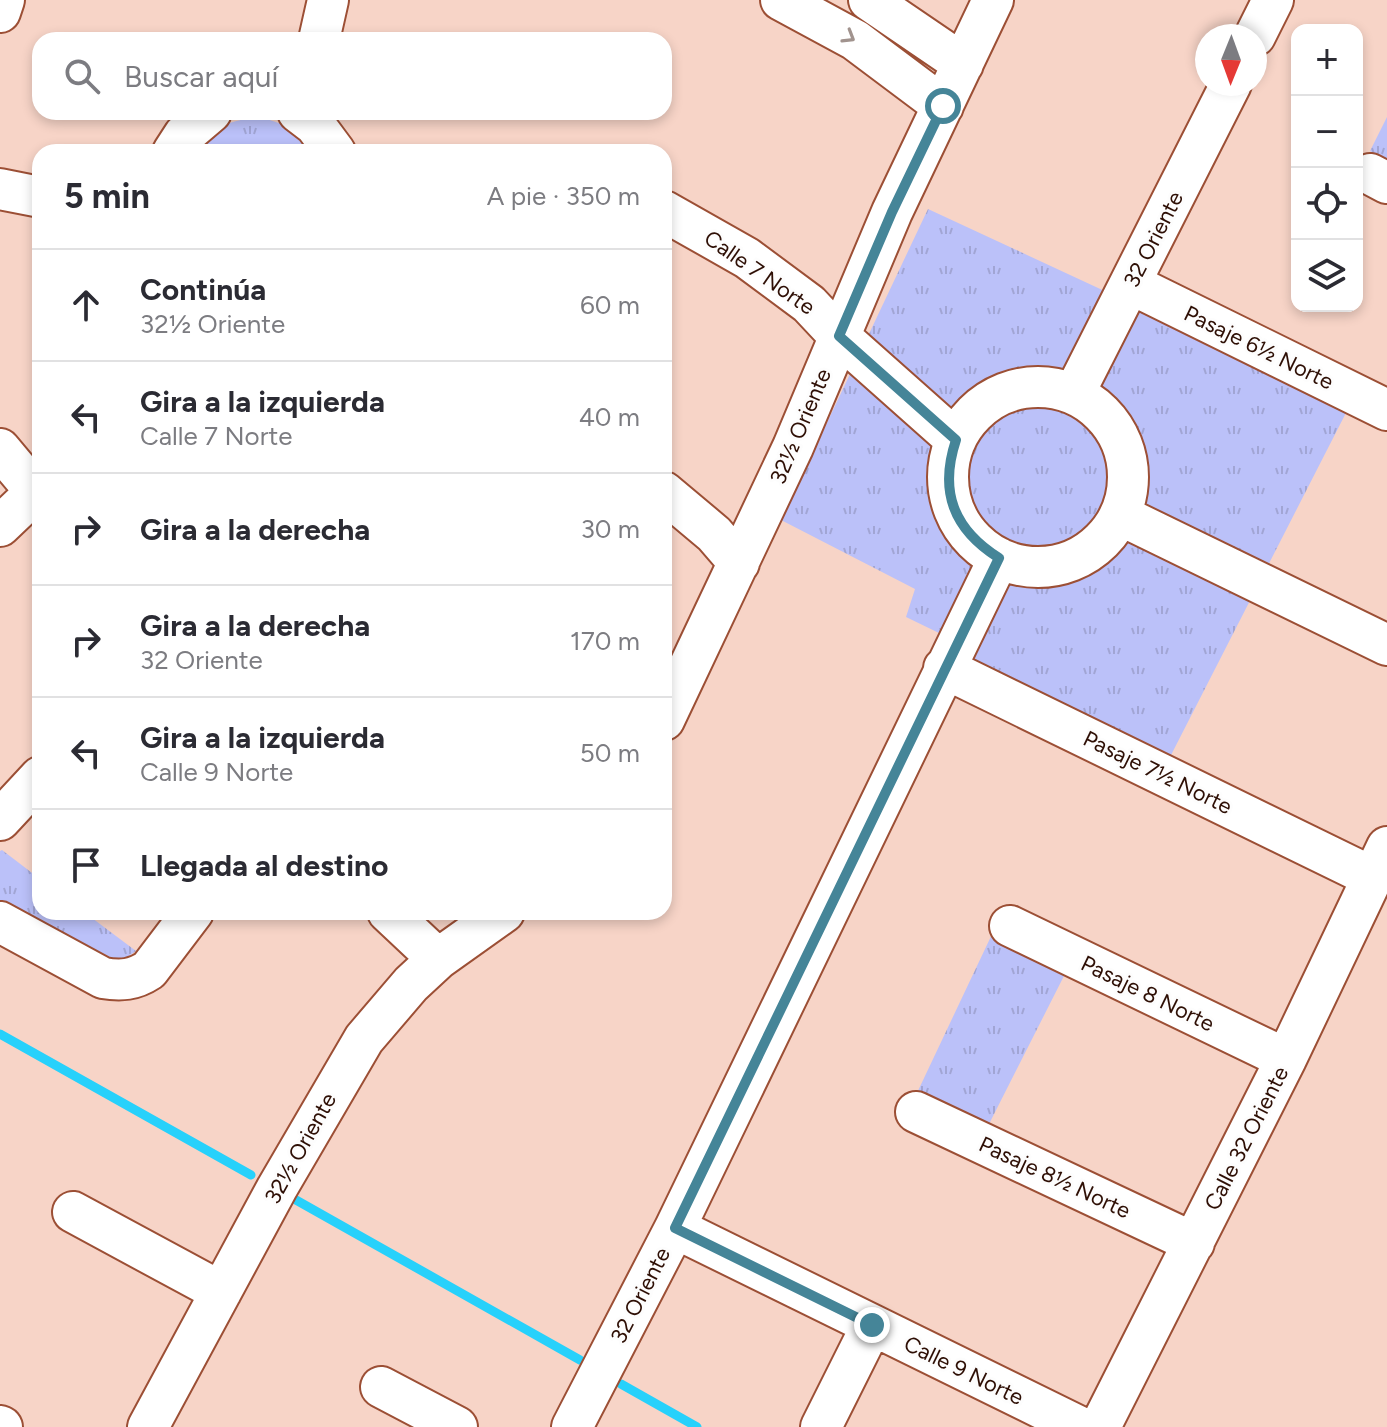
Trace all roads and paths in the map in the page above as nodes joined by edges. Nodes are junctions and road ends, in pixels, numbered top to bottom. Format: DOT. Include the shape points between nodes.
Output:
graph roads {
  1 [pos="4,0"];
  2 [pos="328,0"];
  3 [pos="781,0"];
  4 [pos="869,0"];
  5 [pos="993,0"];
  6 [pos="1273,0"];
  7 [pos="0,12"];
  8 [pos="1261,24"];
  9 [pos="321,32"];
  10 [pos="963,64"];
  11 [pos="1225,96"];
  12 [pos="943,106"];
  13 [pos="200,120"];
  14 [pos="309,120"];
  15 [pos="179,144"];
  16 [pos="329,144"];
  17 [pos="0,189"];
  18 [pos="32,195"];
  19 [pos="672,216"];
  20 [pos="1131,284"];
  21 [pos="839,336"];
  22 [pos="1076,395"];
  23 [pos="1387,410"];
  24 [pos="956,440"];
  25 [pos="0,449"];
  26 [pos="32,484"];
  27 [pos="32,496"];
  28 [pos="672,499"];
  29 [pos="1120,515"];
  30 [pos="0,526"];
  31 [pos="999,558"];
  32 [pos="739,563"];
  33 [pos="1387,645"];
  34 [pos="944,668"];
  35 [pos="672,703"];
  36 [pos="32,786"];
  37 [pos="0,820"];
  38 [pos="1380,862"];
  39 [pos="187,920"];
  40 [pos="397,920"];
  41 [pos="493,920"];
  42 [pos="0,922"];
  43 [pos="1010,926"];
  44 [pos="438,959"];
  45 [pos="1286,1059"];
  46 [pos="916,1112"];
  47 [pos="73,1212"];
  48 [pos="675,1228"];
  49 [pos="1194,1243"];
  50 [pos="221,1292"];
  51 [pos="872,1325"];
  52 [pos="381,1387"];
  53 [pos="148,1427"];
  54 [pos="457,1427"];
  55 [pos="572,1427"];
  56 [pos="821,1427"];
  57 [pos="1080,1427"];
  58 [pos="1100,1427"];
  1 -- 7 [label="street"];
  2 -- 9 [label="street"];
  3 -- 12 [label="street, one-way" via="855,40"];
  4 -- 10 [label="street"];
  5 -- 10 [label="street, 32½ Oriente"];
  6 -- 8 [label="street"];
  10 -- 12 [label="street, 32½ Oriente"];
  11 -- 20 [label="street, 32 Oriente"];
  12 -- 21 [label="street, 32½ Oriente"];
  13 -- 15 [label="street"];
  14 -- 16 [label="street"];
  17 -- 18 [label="street"];
  19 -- 21 [label="street, Calle 7 Norte" via="747,258 809,304"];
  20 -- 22 [label="street, 32 Oriente"];
  20 -- 23 [label="street, Pasaje 6½ Norte"];
  21 -- 24 [label="street, Calle 7 Norte"];
  21 -- 32 [label="street, 32½ Oriente"];
  22 -- 24 [label="street" via="1047,387 997,396 966,422"];
  22 -- 29 [label="street" via="1109,419 1127,456 1127,496"];
  24 -- 31 [label="street" via="948,473 953,507 971,537"];
  25 -- 26 [label="street"];
  27 -- 30 [label="street"];
  28 -- 32 [label="street"];
  29 -- 31 [label="street" via="1090,551 1069,562 1045,567"];
  29 -- 33 [label="street"];
  31 -- 34 [label="street, 32 Oriente"];
  32 -- 35 [label="street, 32½ Oriente"];
  34 -- 38 [label="street, Pasaje 7½ Norte"];
  34 -- 48 [label="street, 32 Oriente"];
  36 -- 37 [label="street"];
  38 -- 45 [label="street, Calle 32 Oriente"];
  39 -- 42 [label="street" via="149,970 122,980 103,978"];
  40 -- 44 [label="street"];
  41 -- 44 [label="street, 32½ Oriente"];
  43 -- 45 [label="street, Pasaje 8 Norte"];
  44 -- 50 [label="street, 32½ Oriente" via="386,1011 351,1058"];
  45 -- 49 [label="street, Calle 32 Oriente"];
  46 -- 49 [label="street, Pasaje 8½ Norte"];
  47 -- 50 [label="street"];
  48 -- 51 [label="street, Calle 9 Norte"];
  48 -- 55 [label="street, 32 Oriente"];
  49 -- 58 [label="street, Calle 32 Oriente"];
  50 -- 53 [label="street, 32½ Oriente"];
  51 -- 56 [label="street"];
  51 -- 57 [label="street, Calle 9 Norte"];
  52 -- 54 [label="street"];
}
